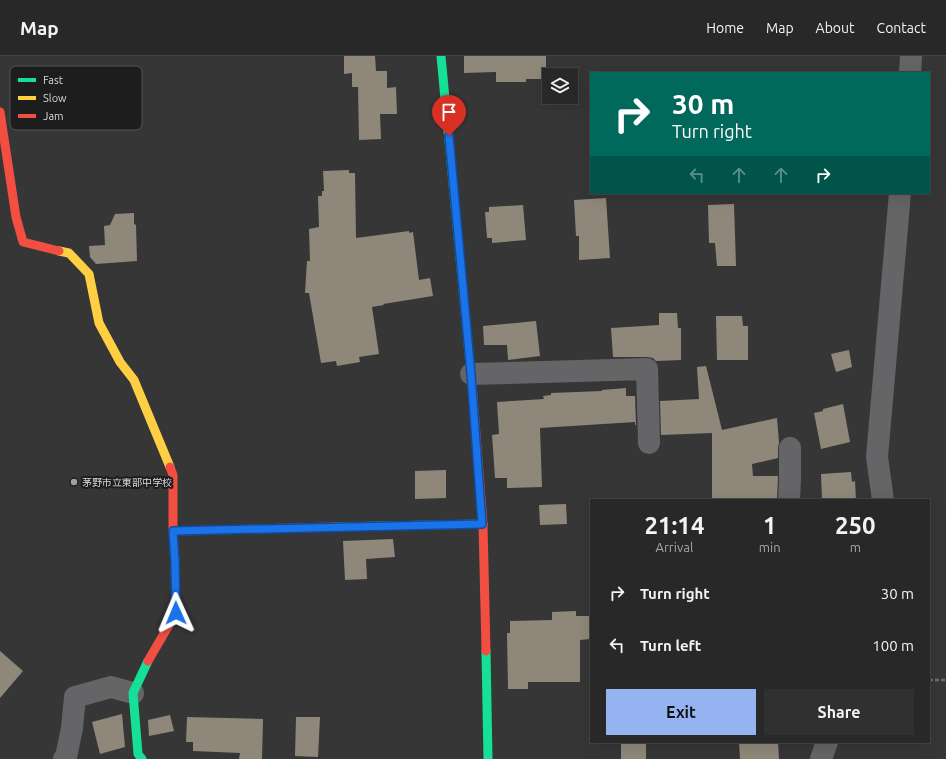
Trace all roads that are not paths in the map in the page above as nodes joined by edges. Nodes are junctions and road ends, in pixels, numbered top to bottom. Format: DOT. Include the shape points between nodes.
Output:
graph roads {
  1 [pos="441,56"];
  2 [pos="911,56"];
  3 [pos="910,72"];
  4 [pos="0,112"];
  5 [pos="900,194"];
  6 [pos="471,374"];
  7 [pos="649,443"];
  8 [pos="790,448"];
  9 [pos="789,499"];
  10 [pos="883,499"];
  11 [pos="482,524"];
  12 [pos="173,531"];
  13 [pos="133,692"];
  14 [pos="827,743"];
  15 [pos="64,759"];
  16 [pos="142,759"];
  17 [pos="488,759"];
  18 [pos="821,759"];
  1 -- 6 [label="street"];
  2 -- 3 [label="street"];
  4 -- 12 [label="street" via="16,217 23,242 69,253 89,274 99,324 120,362 134,380 173,475"];
  5 -- 10 [label="street" via="878,456"];
  6 -- 7 [label="street" via="647,369"];
  6 -- 11 [label="street"];
  8 -- 9 [label="street"];
  11 -- 12 [label="street"];
  11 -- 17 [label="street"];
  12 -- 13 [label="street" via="176,613"];
  13 -- 15 [label="street" via="111,687 75,697 72,728"];
  13 -- 16 [label="street" via="138,754"];
  14 -- 18 [label="street"];
}
